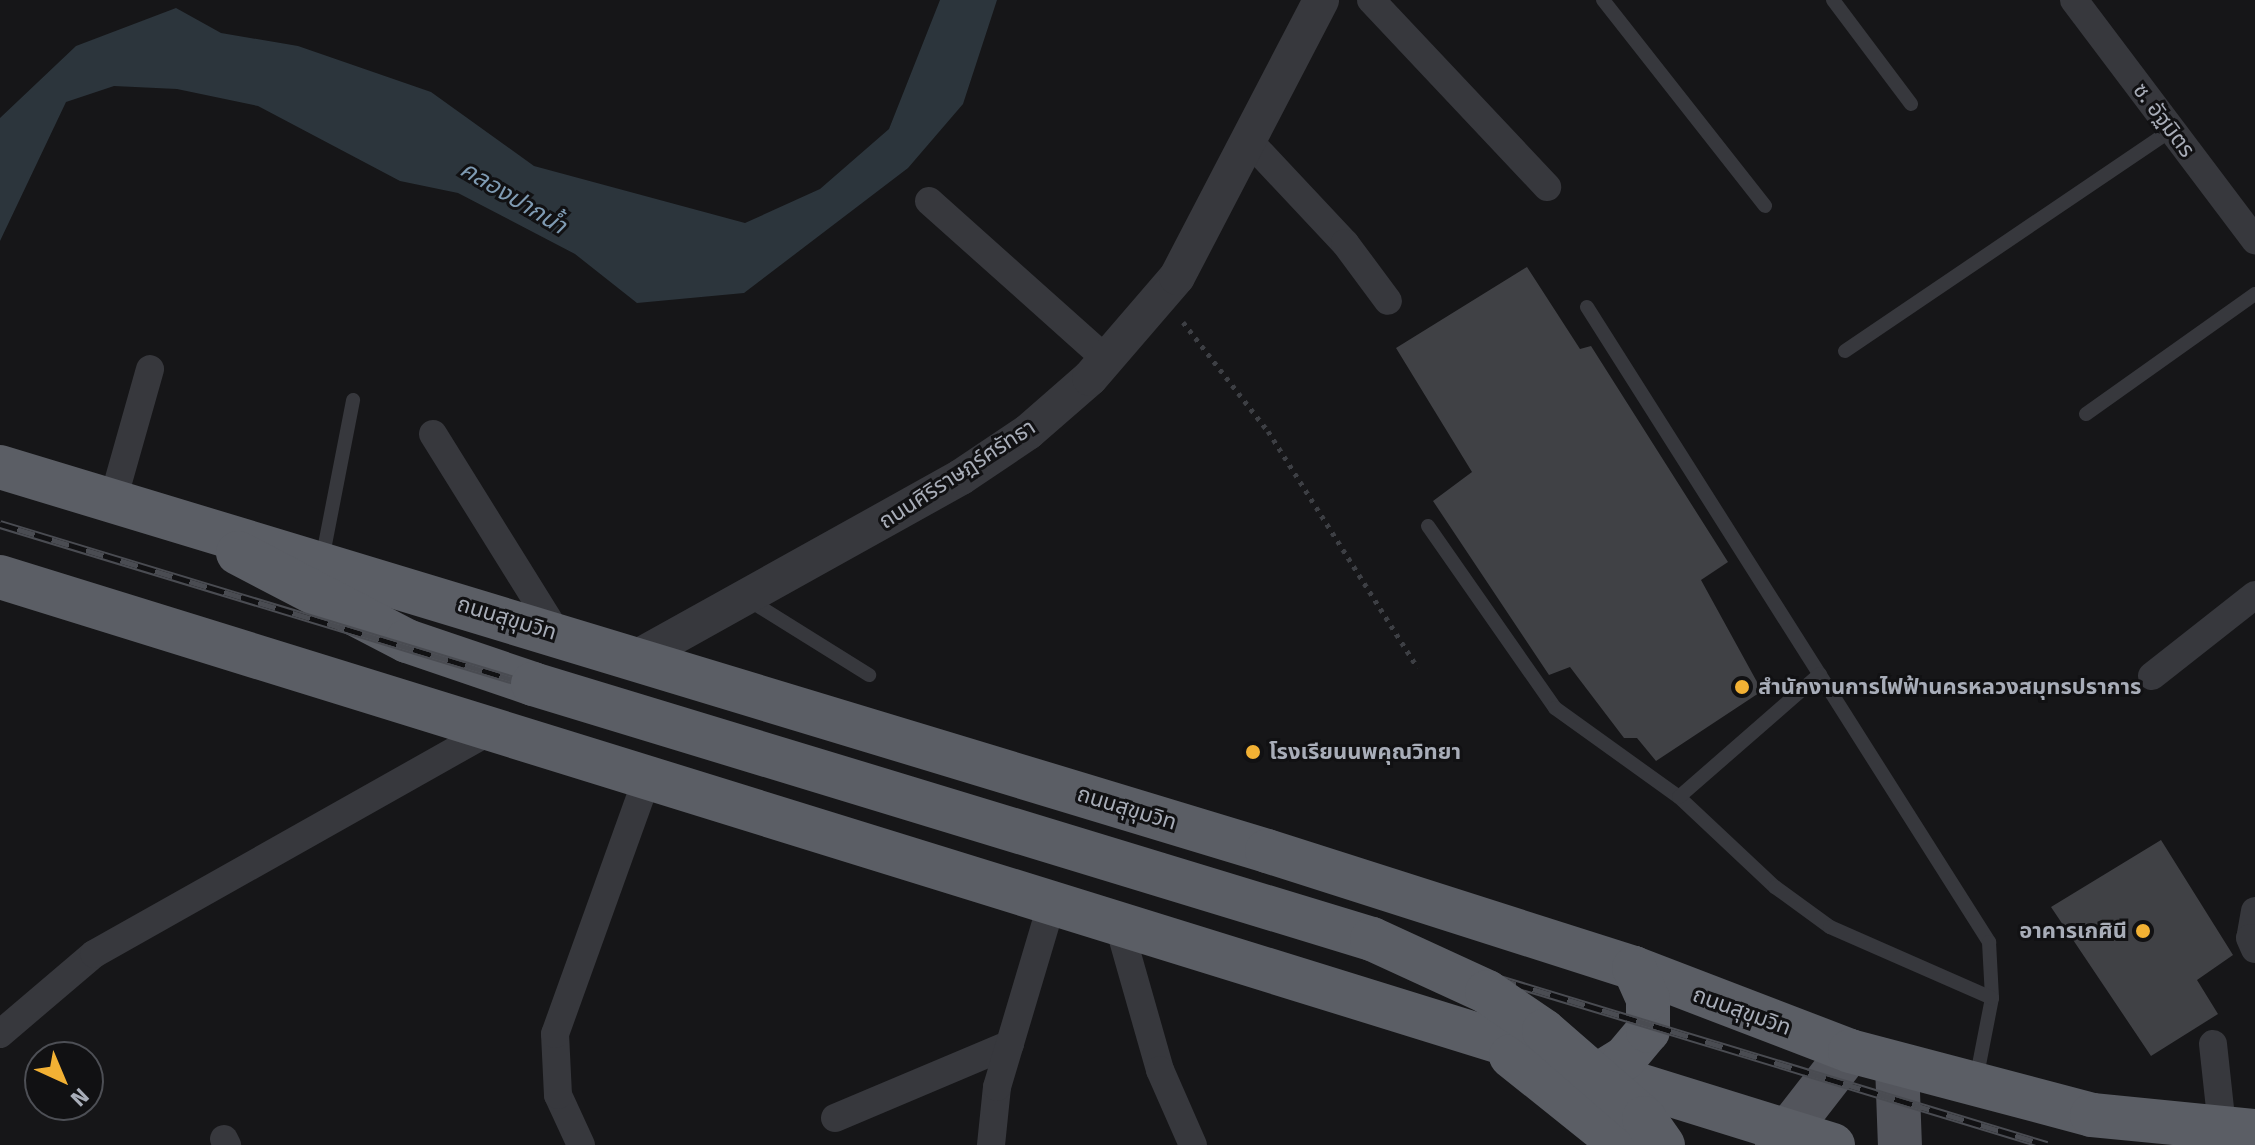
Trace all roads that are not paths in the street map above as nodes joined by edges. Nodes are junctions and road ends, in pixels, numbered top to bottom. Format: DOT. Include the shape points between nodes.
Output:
graph roads {
  1 [pos="1321,0"];
  2 [pos="1371,0"];
  3 [pos="1603,0"];
  4 [pos="1833,0"];
  5 [pos="2074,0"];
  6 [pos="1911,104"];
  7 [pos="2171,130"];
  8 [pos="1250,142"];
  9 [pos="1547,187"];
  10 [pos="929,201"];
  11 [pos="1765,206"];
  12 [pos="2255,240"];
  13 [pos="2255,294"];
  14 [pos="1388,301"];
  15 [pos="1587,307"];
  16 [pos="1845,351"];
  17 [pos="1107,360"];
  18 [pos="150,369"];
  19 [pos="353,400"];
  20 [pos="2086,414"];
  21 [pos="433,434"];
  22 [pos="0,467"];
  23 [pos="113,500"];
  24 [pos="184,521"];
  25 [pos="1428,526"];
  26 [pos="321,561"];
  27 [pos="9,579"];
  28 [pos="2255,595"];
  29 [pos="744,597"];
  30 [pos="557,633"];
  31 [pos="636,658"];
  32 [pos="1820,674"];
  33 [pos="869,675"];
  34 [pos="2152,676"];
  35 [pos="495,728"];
  36 [pos="648,775"];
  37 [pos="1679,797"];
  38 [pos="1052,902"];
  39 [pos="2255,911"];
  40 [pos="1119,926"];
  41 [pos="2255,949"];
  42 [pos="1634,968"];
  43 [pos="1992,998"];
  44 [pos="0,1034"];
  45 [pos="1491,1040"];
  46 [pos="1010,1044"];
  47 [pos="2213,1044"];
  48 [pos="1850,1051"];
  49 [pos="1897,1065"];
  50 [pos="1599,1074"];
  51 [pos="1975,1087"];
  52 [pos="835,1118"];
  53 [pos="2238,1129"];
  54 [pos="1779,1138"];
  55 [pos="581,1145"];
  56 [pos="991,1145"];
  57 [pos="1193,1145"];
  58 [pos="1622,1145"];
  59 [pos="1663,1145"];
  60 [pos="1833,1145"];
  61 [pos="1900,1145"];
  62 [pos="2171,1145"];
  1 -- 8 [label="street, ถนนศิริราษฎร์ศรัทธา"];
  2 -- 9 [label="street"];
  3 -- 11 [label="lane"];
  4 -- 6 [label="lane"];
  5 -- 7 [label="street, ซ. อัฐมิตร"];
  7 -- 12 [label="street, ซ. อัฐมิตร"];
  7 -- 16 [label="lane"];
  8 -- 14 [label="street" via="1335,231"];
  8 -- 17 [label="street, ถนนศิริราษฎร์ศรัทธา" via="1162,297"];
  10 -- 17 [label="street"];
  13 -- 20 [label="lane"];
  15 -- 32 [label="lane"];
  17 -- 29 [label="street, ถนนศิริราษฎร์ศรัทธา" via="1028,432 961,477"];
  18 -- 23 [label="street"];
  19 -- 26 [label="lane"];
  21 -- 30 [label="street"];
  22 -- 23 [label="highway, ถนนสุขุมวิท"];
  23 -- 24 [label="highway, ถนนสุขุมวิท"];
  24 -- 26 [label="highway, ถนนสุขุมวิท"];
  24 -- 59 [label="highway, bridge" via="344,613 407,641 1372,939 1487,992 1544,1031 1644,1118"];
  25 -- 37 [label="lane" via="1555,708"];
  26 -- 30 [label="highway, ถนนสุขุมวิท"];
  27 -- 35 [label="highway"];
  28 -- 34 [label="street"];
  29 -- 31 [label="street, ถนนศิริราษฎร์ศรัทธา"];
  29 -- 33 [label="lane"];
  30 -- 31 [label="highway, ถนนสุขุมวิท"];
  31 -- 42 [label="highway, ถนนสุขุมวิท"];
  32 -- 37 [label="lane"];
  32 -- 43 [label="lane" via="1989,942"];
  35 -- 36 [label="highway"];
  35 -- 44 [label="street" via="94,954"];
  36 -- 38 [label="highway"];
  36 -- 55 [label="street" via="555,1034 558,1095"];
  37 -- 43 [label="lane" via="1775,887 1830,927"];
  38 -- 40 [label="highway"];
  38 -- 46 [label="street"];
  39 -- 41 [label="street" via="2250,938"];
  40 -- 45 [label="highway"];
  40 -- 57 [label="street" via="1160,1070"];
  42 -- 48 [label="highway, ถนนสุขุมวิท"];
  42 -- 50 [label="highway" via="1648,999 1648,1031 1625,1058"];
  43 -- 51 [label="lane"];
  45 -- 50 [label="highway"];
  45 -- 58 [label="highway"];
  46 -- 52 [label="street"];
  46 -- 56 [label="street" via="997,1087"];
  47 -- 53 [label="street"];
  48 -- 49 [label="highway, ถนนสุขุมวิท"];
  48 -- 54 [label="main road"];
  49 -- 51 [label="highway, ถนนสุขุมวิท"];
  49 -- 61 [label="main road"];
  50 -- 54 [label="highway"];
  51 -- 53 [label="highway, ถนนสุขุมวิท" via="2092,1115"];
  53 -- 62 [label="highway" via="2188,1131"];
  54 -- 60 [label="highway"];
}
